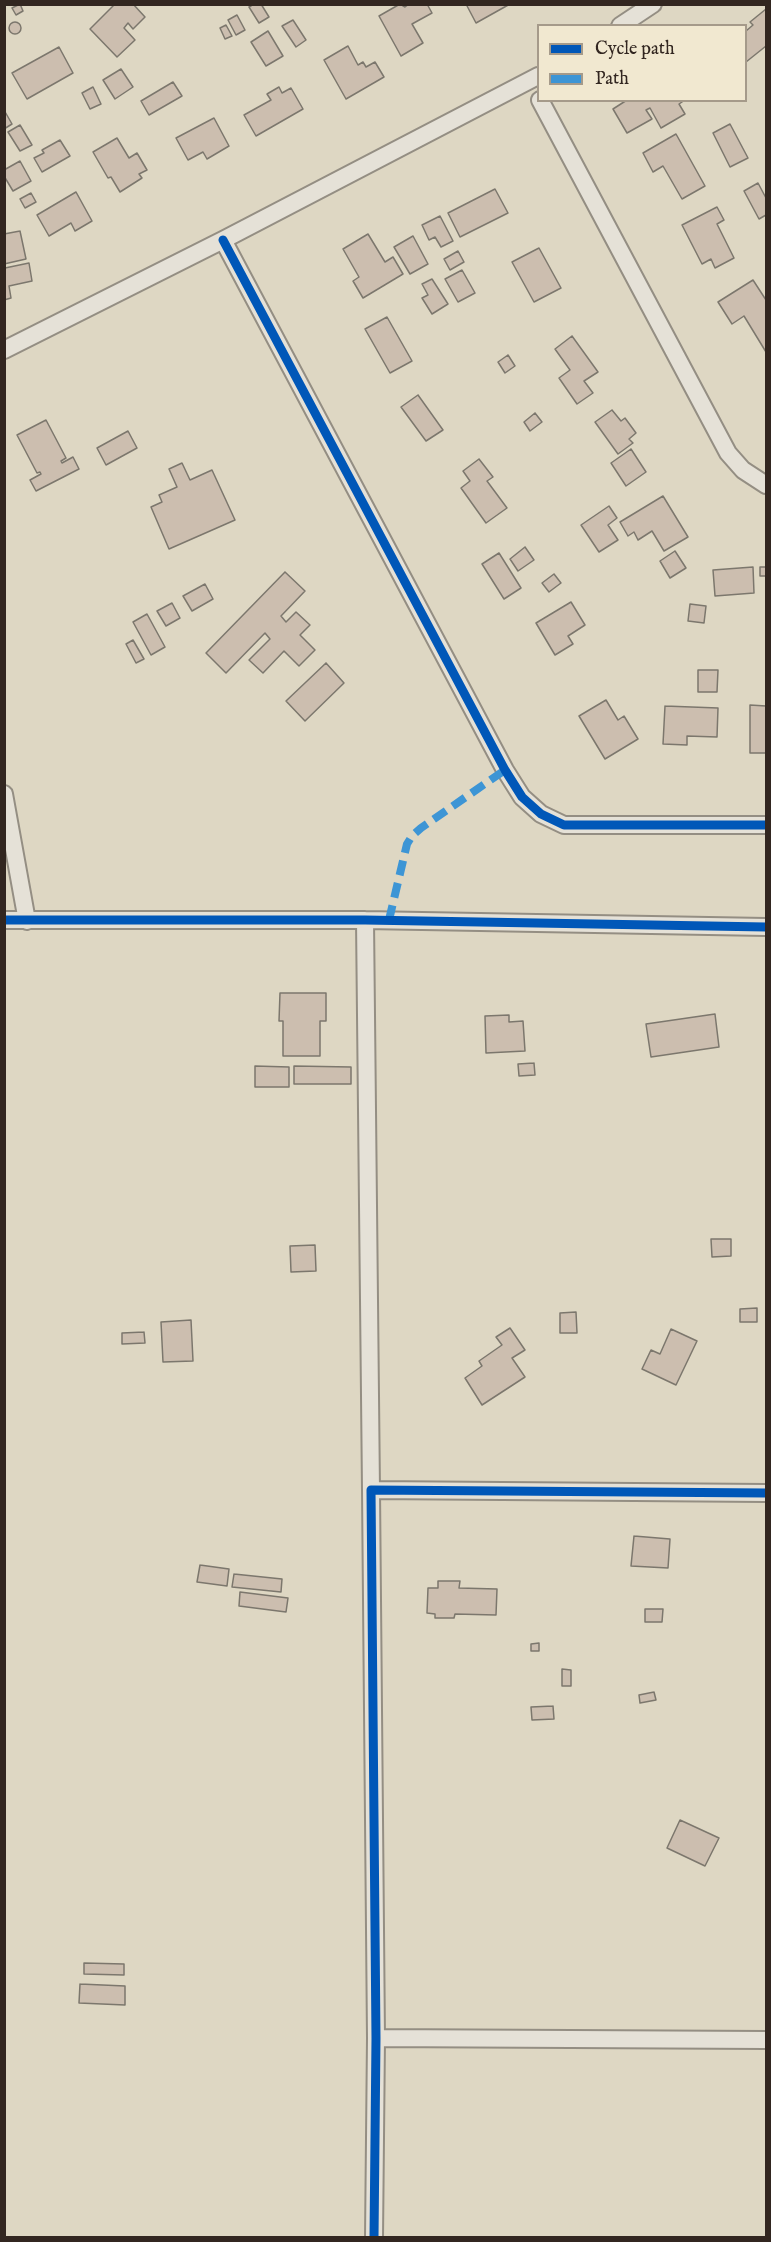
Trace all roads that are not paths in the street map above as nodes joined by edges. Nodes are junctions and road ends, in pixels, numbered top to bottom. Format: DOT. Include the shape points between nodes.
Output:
graph roads {
  1 [pos="653,4"];
  2 [pos="623,24"];
  3 [pos="534,79"];
  4 [pos="541,102"];
  5 [pos="223,240"];
  6 [pos="4,350"];
  7 [pos="766,485"];
  8 [pos="4,794"];
  9 [pos="766,825"];
  10 [pos="4,920"];
  11 [pos="365,920"];
  12 [pos="27,921"];
  13 [pos="766,927"];
  14 [pos="371,1490"];
  15 [pos="766,1493"];
  16 [pos="376,2038"];
  17 [pos="766,2040"];
  18 [pos="374,2238"];
  1 -- 2 [label="street"];
  3 -- 5 [label="street"];
  4 -- 7 [label="street" via="728,453 743,470"];
  5 -- 6 [label="street"];
  5 -- 9 [label="street" via="522,797 541,814 564,825"];
  8 -- 12 [label="street"];
  10 -- 12 [label="street"];
  11 -- 12 [label="street"];
  11 -- 13 [label="street"];
  11 -- 14 [label="street"];
  14 -- 15 [label="street"];
  14 -- 16 [label="street"];
  16 -- 17 [label="street"];
  16 -- 18 [label="street"];
}
